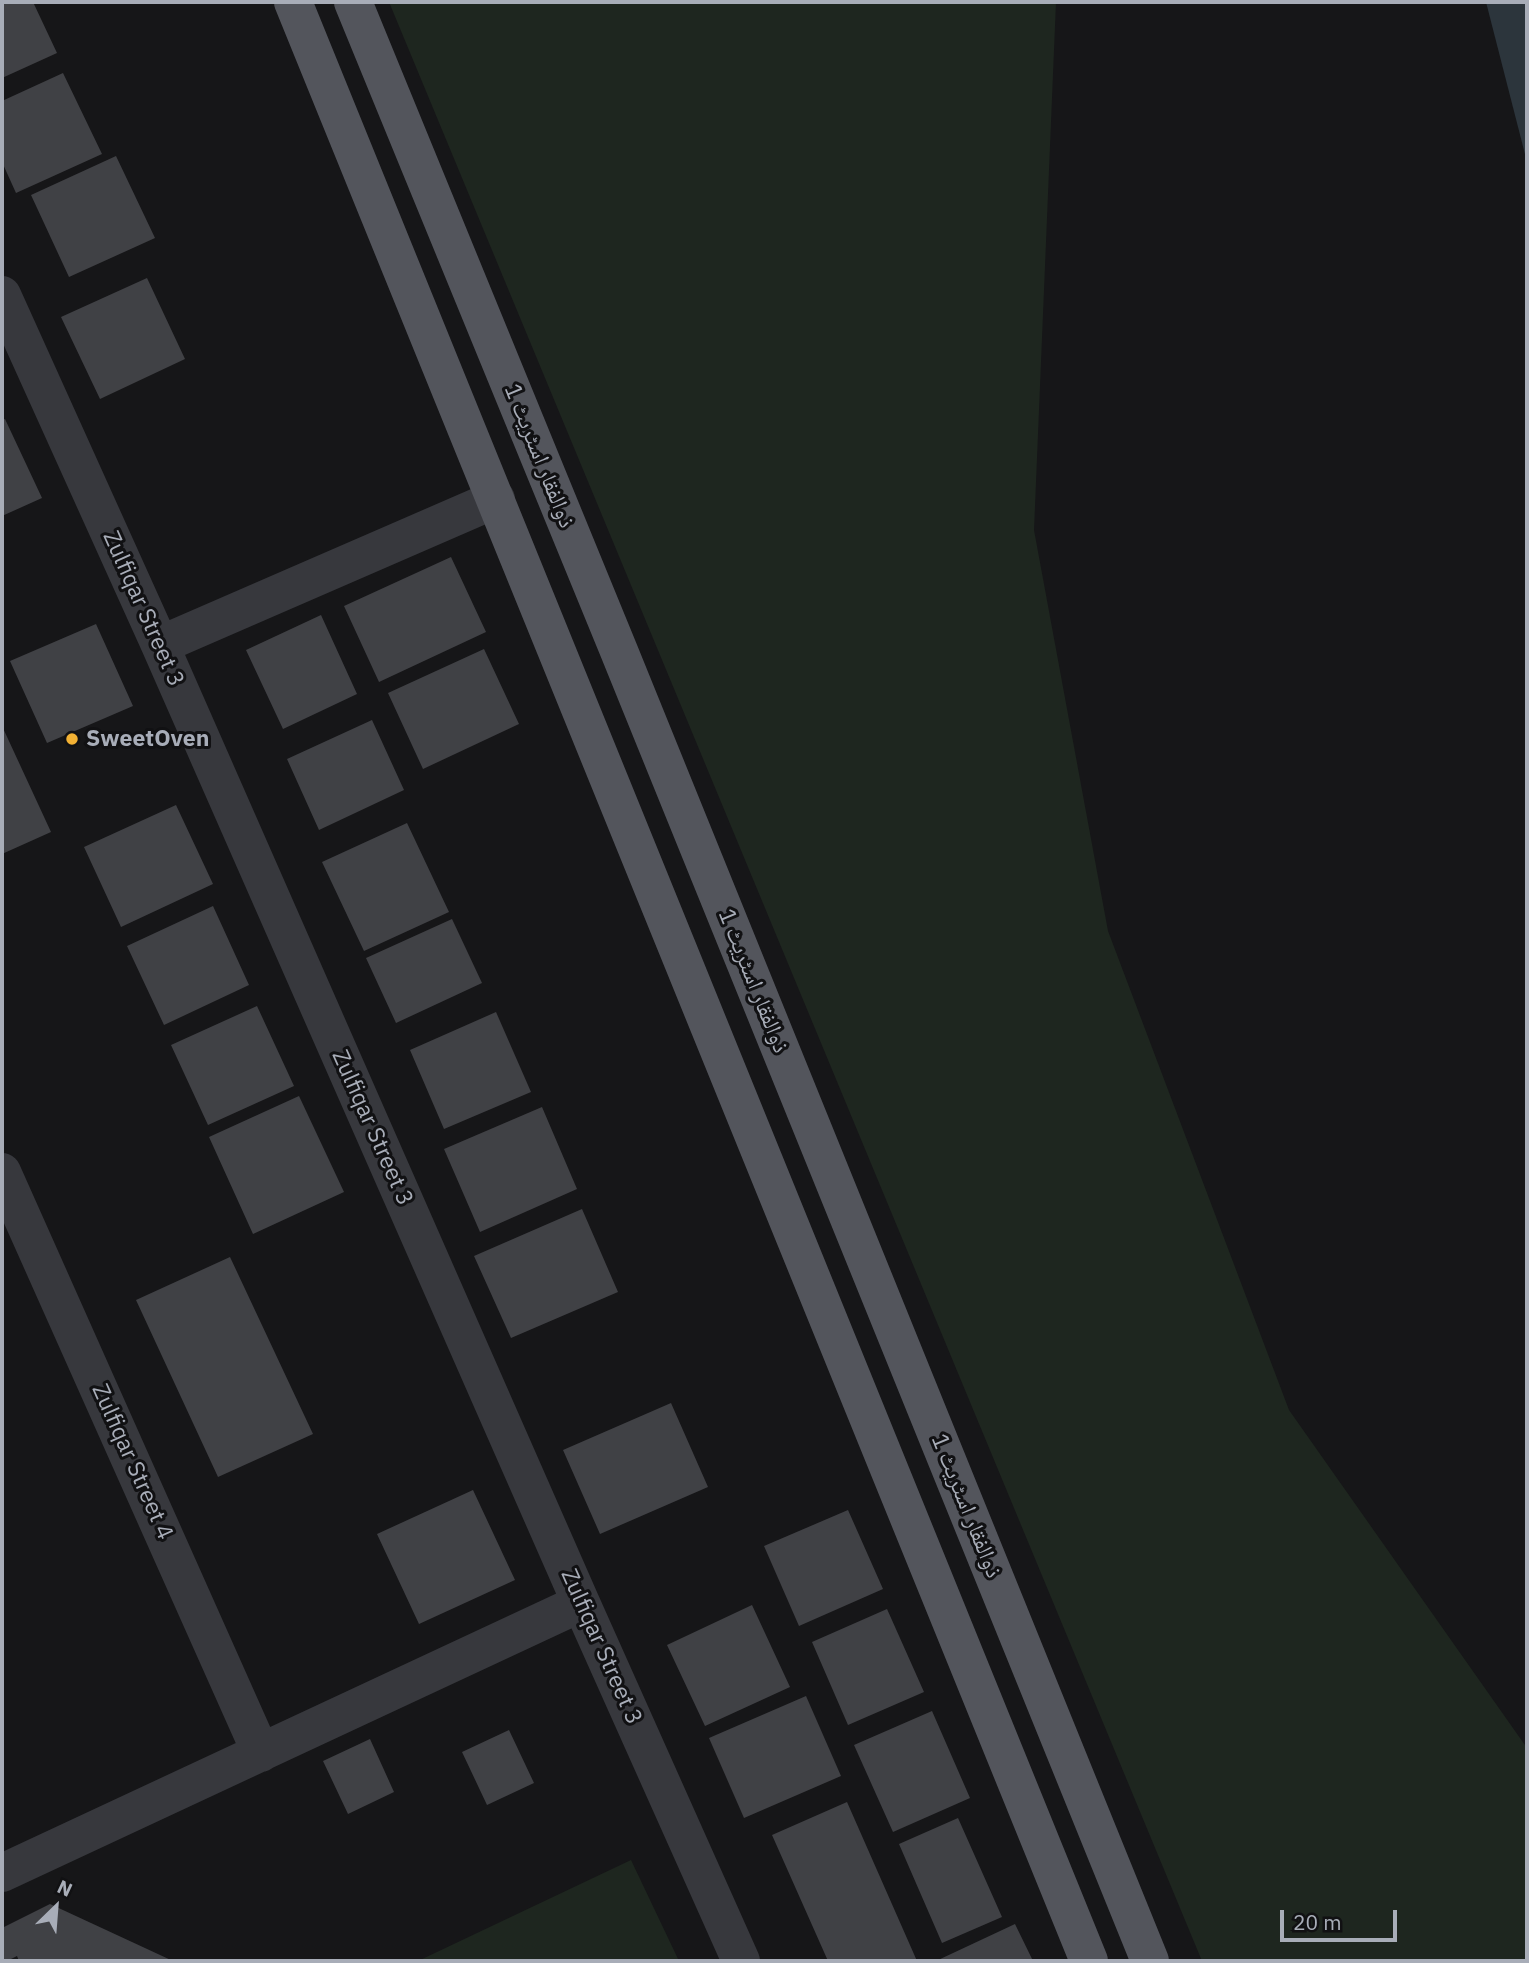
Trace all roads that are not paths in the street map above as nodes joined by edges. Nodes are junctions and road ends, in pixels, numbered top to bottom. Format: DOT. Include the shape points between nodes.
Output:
graph roads {
  1 [pos="293,2"];
  2 [pos="353,2"];
  3 [pos="2,295"];
  4 [pos="496,499"];
  5 [pos="160,645"];
  6 [pos="2,1172"];
  7 [pos="581,1604"];
  8 [pos="261,1753"];
  9 [pos="2,1873"];
  10 [pos="741,1961"];
  11 [pos="1089,1961"];
  12 [pos="1150,1961"];
  1 -- 4 [label="main road"];
  2 -- 12 [label="main road, ذوالفقار اسٹریٹ 1"];
  3 -- 5 [label="street, Zulfiqar Street 3"];
  4 -- 5 [label="street"];
  4 -- 11 [label="main road"];
  5 -- 7 [label="street, Zulfiqar Street 3"];
  6 -- 8 [label="street, Zulfiqar Street 4"];
  7 -- 8 [label="street"];
  7 -- 10 [label="street, Zulfiqar Street 3"];
  8 -- 9 [label="street"];
}
